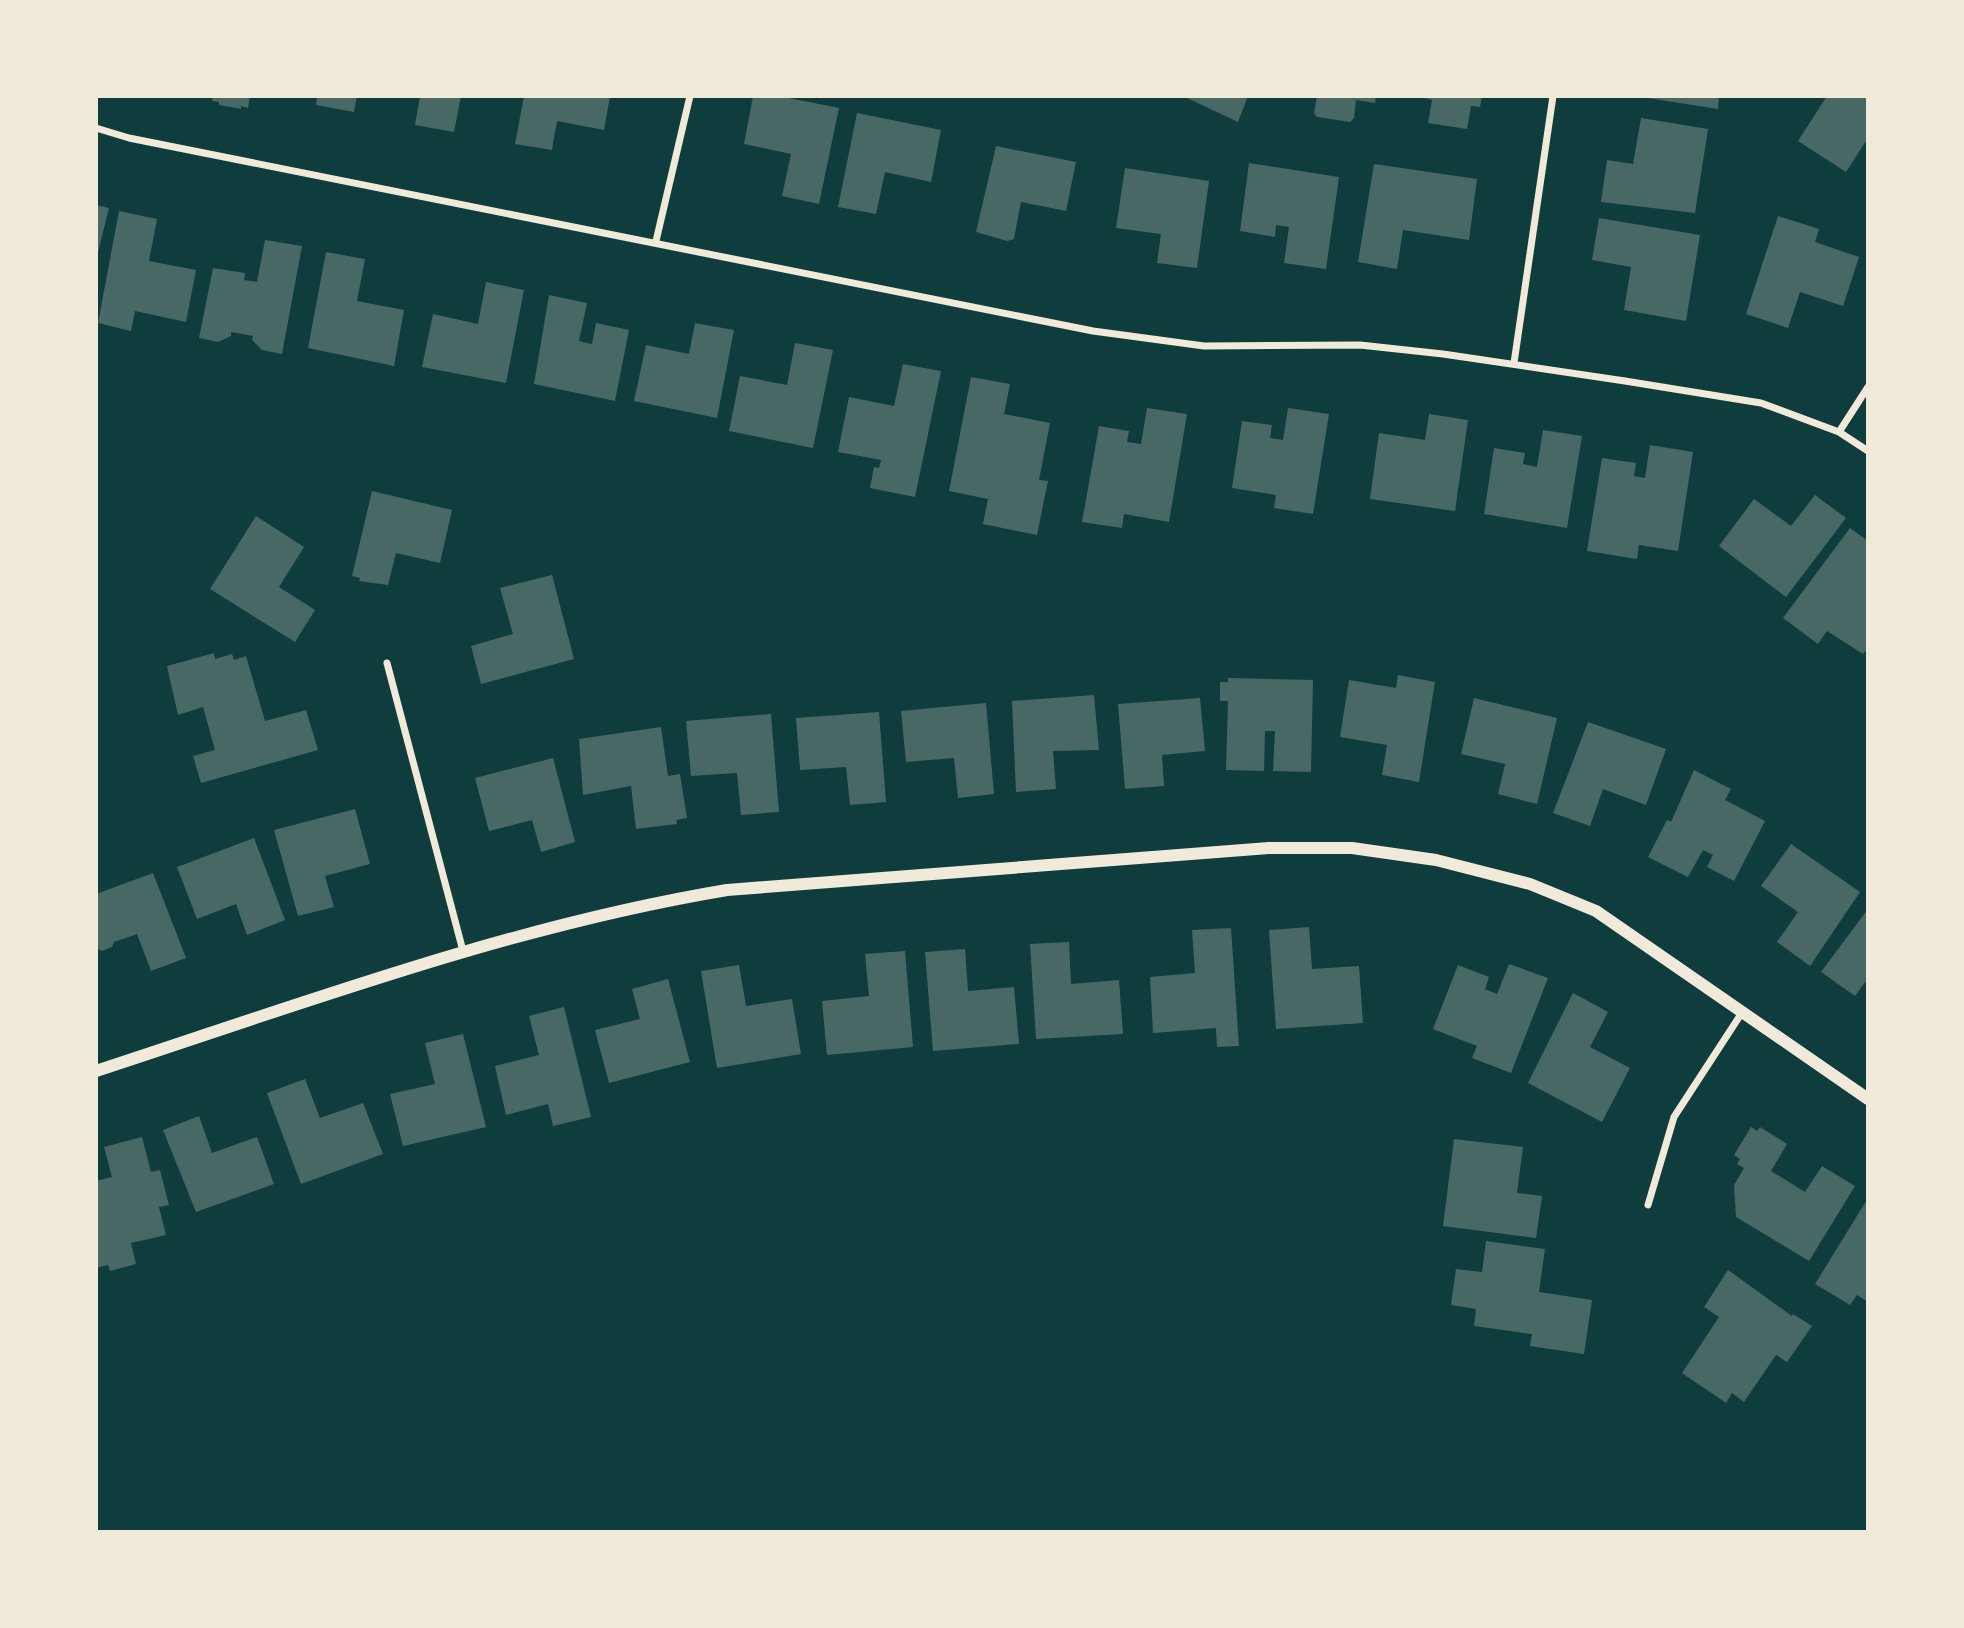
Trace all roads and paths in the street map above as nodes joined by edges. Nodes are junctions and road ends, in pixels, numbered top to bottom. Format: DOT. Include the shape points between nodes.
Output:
graph roads {
  1 [pos="690,96"];
  2 [pos="1553,96"];
  3 [pos="96,128"];
  4 [pos="656,242"];
  5 [pos="1514,363"];
  6 [pos="1868,387"];
  7 [pos="1839,432"];
  8 [pos="1868,451"];
  9 [pos="387,663"];
  10 [pos="463,951"];
  11 [pos="1743,1011"];
  12 [pos="96,1071"];
  13 [pos="1868,1099"];
  14 [pos="1648,1205"];
  1 -- 4 [label="street"];
  2 -- 5 [label="street"];
  3 -- 4 [label="street"];
  4 -- 5 [label="street" via="1093,331 1204,346 1360,345"];
  5 -- 7 [label="street" via="1761,403"];
  6 -- 7 [label="street"];
  7 -- 8 [label="street"];
  9 -- 10 [label="street"];
  10 -- 11 [label="street" via="643,904 727,890 1269,848 1352,848 1436,860 1530,884 1596,911"];
  10 -- 12 [label="street"];
  11 -- 13 [label="street"];
  11 -- 14 [label="street" via="1674,1117"];
}
